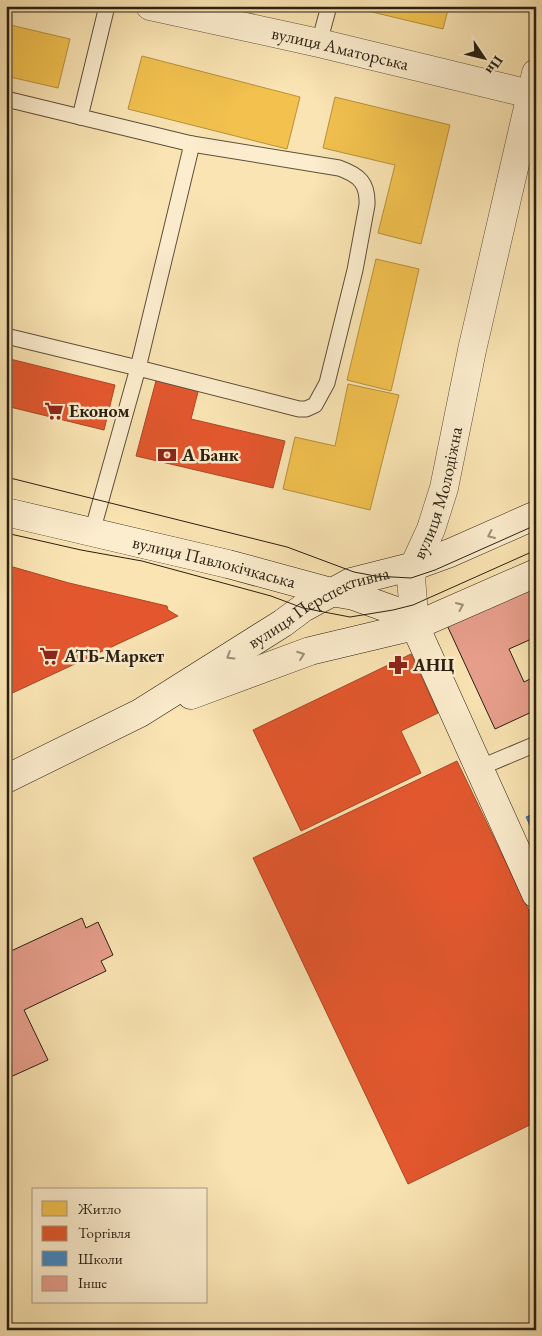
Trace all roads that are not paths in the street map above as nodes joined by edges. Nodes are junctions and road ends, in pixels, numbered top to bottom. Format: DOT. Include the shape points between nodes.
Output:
graph roads {
  1 [pos="107,6"];
  2 [pos="150,6"];
  3 [pos="329,6"];
  4 [pos="320,43"];
  5 [pos="533,84"];
  6 [pos="6,99"];
  7 [pos="80,117"];
  8 [pos="192,144"];
  9 [pos="6,336"];
  10 [pos="138,368"];
  11 [pos="6,512"];
  12 [pos="536,515"];
  13 [pos="92,532"];
  14 [pos="414,566"];
  15 [pos="536,573"];
  16 [pos="331,592"];
  17 [pos="415,626"];
  18 [pos="140,713"];
  19 [pos="536,744"];
  20 [pos="479,768"];
  21 [pos="7,776"];
  22 [pos="536,894"];
  1 -- 7 [label="lane"];
  2 -- 4 [label="street, вулиця Аматорська"];
  3 -- 4 [label="lane"];
  4 -- 5 [label="street, вулиця Аматорська"];
  5 -- 14 [label="street, вулиця Молодіжна" via="444,488 431,529"];
  6 -- 7 [label="lane"];
  7 -- 8 [label="lane"];
  8 -- 10 [label="lane"];
  8 -- 10 [label="lane" via="339,168 360,178 368,195 355,270 325,389 314,405 306,410"];
  9 -- 10 [label="lane"];
  10 -- 13 [label="lane"];
  11 -- 13 [label="street, вулиця Павлокічкаська"];
  12 -- 14 [label="street, вулиця Перспективна, one-way" via="450,554"];
  13 -- 16 [label="street, вулиця Павлокічкаська"];
  14 -- 16 [label="street, вулиця Перспективна" via="351,582"];
  14 -- 17 [label="street, вулиця Молодіжна" via="411,578"];
  17 -- 15 [label="street, вулиця Перспективна, one-way"];
  16 -- 17 [label="street, вулиця Павлокічкаська" via="354,596 393,610"];
  16 -- 18 [label="street, вулиця Перспективна, one-way"];
  18 -- 17 [label="street, вулиця Перспективна, one-way" via="310,651"];
  17 -- 20 [label="street, вулиця Молодіжна"];
  18 -- 21 [label="street, вулиця Перспективна"];
  19 -- 20 [label="lane"];
  20 -- 22 [label="street, вулиця Молодіжна"];
}
